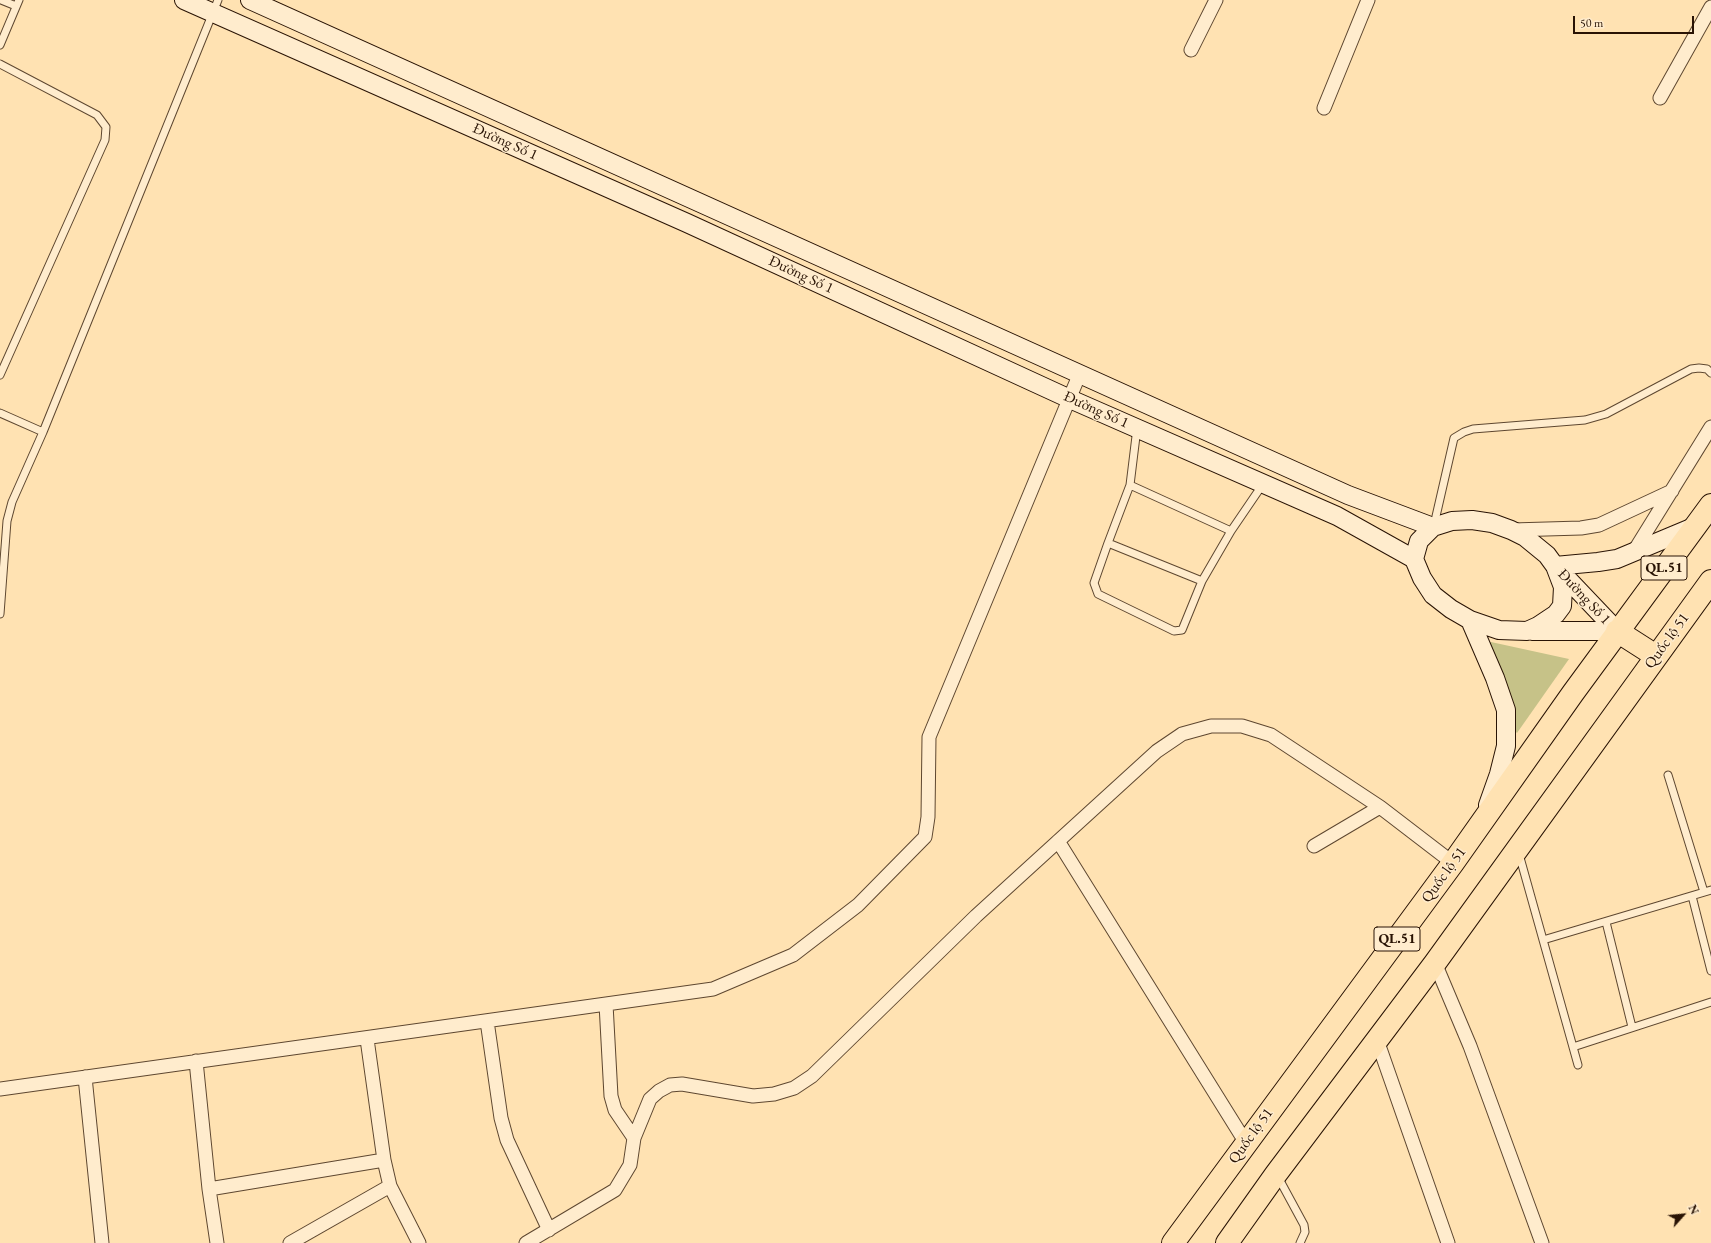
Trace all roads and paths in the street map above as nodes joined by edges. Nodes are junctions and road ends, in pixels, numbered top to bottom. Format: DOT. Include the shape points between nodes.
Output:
graph roads {
  1 [pos="1,0"];
  2 [pos="184,0"];
  3 [pos="250,0"];
  4 [pos="1216,0"];
  5 [pos="1368,0"];
  6 [pos="18,3"];
  7 [pos="215,6"];
  8 [pos="1711,8"];
  9 [pos="0,45"];
  10 [pos="1191,50"];
  11 [pos="0,64"];
  12 [pos="1660,98"];
  13 [pos="1324,108"];
  14 [pos="1080,373"];
  15 [pos="1711,373"];
  16 [pos="0,374"];
  17 [pos="1070,399"];
  18 [pos="0,412"];
  19 [pos="1711,427"];
  20 [pos="1137,428"];
  21 [pos="43,432"];
  22 [pos="1263,483"];
  23 [pos="1130,485"];
  24 [pos="1672,491"];
  25 [pos="1711,505"];
  26 [pos="1696,526"];
  27 [pos="1433,527"];
  28 [pos="1511,530"];
  29 [pos="1231,531"];
  30 [pos="1108,543"];
  31 [pos="1633,553"];
  32 [pos="1414,559"];
  33 [pos="1555,566"];
  34 [pos="1202,581"];
  35 [pos="1711,581"];
  36 [pos="0,614"];
  37 [pos="1470,620"];
  38 [pos="1527,631"];
  39 [pos="1617,631"];
  40 [pos="1656,656"];
  41 [pos="1668,775"];
  42 [pos="1380,807"];
  43 [pos="1482,823"];
  44 [pos="1058,841"];
  45 [pos="1314,846"];
  46 [pos="1518,848"];
  47 [pos="1453,863"];
  48 [pos="1708,891"];
  49 [pos="1692,896"];
  50 [pos="1606,922"];
  51 [pos="1543,940"];
  52 [pos="1435,963"];
  53 [pos="1711,971"];
  54 [pos="1711,1002"];
  55 [pos="606,1004"];
  56 [pos="487,1021"];
  57 [pos="1632,1028"];
  58 [pos="367,1039"];
  59 [pos="1377,1040"];
  60 [pos="1573,1047"];
  61 [pos="196,1061"];
  62 [pos="1578,1065"];
  63 [pos="85,1077"];
  64 [pos="0,1089"];
  65 [pos="634,1138"];
  66 [pos="1246,1143"];
  67 [pos="384,1160"];
  68 [pos="1276,1174"];
  69 [pos="390,1186"];
  70 [pos="209,1189"];
  71 [pos="549,1230"];
  72 [pos="102,1243"];
  73 [pos="217,1243"];
  74 [pos="290,1243"];
  75 [pos="419,1243"];
  76 [pos="526,1243"];
  77 [pos="1174,1243"];
  78 [pos="1227,1243"];
  79 [pos="1300,1243"];
  80 [pos="1448,1243"];
  81 [pos="1542,1243"];
  1 -- 6 [label="lane"];
  2 -- 7 [label="street, Đường Số 1"];
  3 -- 14 [label="street, Đường Số 1"];
  4 -- 10 [label="street"];
  5 -- 13 [label="street"];
  6 -- 9 [label="lane"];
  7 -- 17 [label="street, Đường Số 1"];
  7 -- 21 [label="lane"];
  8 -- 12 [label="street"];
  11 -- 16 [label="lane" via="97,115 106,127 105,140"];
  14 -- 17 [label="street"];
  14 -- 27 [label="street, Đường Số 1" via="1348,495"];
  15 -- 27 [label="lane" via="1707,369 1691,369 1606,414 1585,420 1464,432 1454,438"];
  17 -- 20 [label="street, Đường Số 1"];
  17 -- 55 [label="street" via="929,737 928,818 925,837 858,905 793,955 714,989"];
  18 -- 21 [label="lane"];
  19 -- 24 [label="street"];
  20 -- 22 [label="street, Đường Số 1"];
  20 -- 23 [label="lane"];
  21 -- 36 [label="lane" via="12,502 7,521"];
  22 -- 29 [label="lane"];
  22 -- 32 [label="street, Đường Số 1" via="1337,516"];
  23 -- 29 [label="lane"];
  23 -- 30 [label="lane"];
  24 -- 28 [label="street" via="1599,525"];
  24 -- 31 [label="street"];
  25 -- 26 [label="highway, Quốc lộ 51 / QL.51"];
  26 -- 31 [label="street"];
  26 -- 39 [label="highway, Quốc lộ 51 / QL.51"];
  27 -- 28 [label="street" via="1452,521 1472,520 1492,523"];
  27 -- 32 [label="street" via="1419,541"];
  28 -- 33 [label="street" via="1536,545"];
  29 -- 34 [label="lane"];
  30 -- 34 [label="lane"];
  30 -- 34 [label="lane" via="1094,583 1098,594 1174,631 1182,630"];
  31 -- 33 [label="street" via="1598,562"];
  32 -- 37 [label="street" via="1433,595"];
  33 -- 38 [label="street" via="1564,587 1562,606 1548,620"];
  33 -- 39 [label="street, Đường Số 1"];
  35 -- 40 [label="highway, Quốc lộ 51 / QL.51"];
  37 -- 38 [label="street" via="1499,630"];
  37 -- 43 [label="street" via="1506,710 1506,746"];
  38 -- 39 [label="street, Đường Số 1"];
  39 -- 40 [label="highway"];
  39 -- 43 [label="highway, Quốc lộ 51 / QL.51"];
  40 -- 46 [label="highway, Quốc lộ 51 / QL.51"];
  41 -- 48 [label="lane"];
  42 -- 44 [label="street" via="1270,735 1242,726 1211,726 1182,734 1156,751"];
  42 -- 45 [label="street"];
  42 -- 47 [label="street"];
  43 -- 47 [label="highway, Quốc lộ 51 / QL.51"];
  44 -- 65 [label="street" via="976,916 812,1076 794,1088 753,1096 682,1084 670,1085 650,1099"];
  44 -- 66 [label="street"];
  46 -- 51 [label="lane"];
  46 -- 52 [label="highway, Quốc lộ 51 / QL.51"];
  47 -- 66 [label="highway, Quốc lộ 51 / QL.51"];
  48 -- 49 [label="lane"];
  49 -- 50 [label="lane"];
  49 -- 53 [label="lane"];
  50 -- 51 [label="lane"];
  50 -- 57 [label="lane"];
  51 -- 60 [label="lane"];
  52 -- 59 [label="highway, Quốc lộ 51 / QL.51"];
  52 -- 81 [label="street" via="1470,1046"];
  54 -- 57 [label="lane"];
  55 -- 56 [label="street"];
  55 -- 65 [label="street" via="611,1096 615,1110"];
  56 -- 58 [label="street"];
  56 -- 71 [label="street" via="501,1118 507,1140"];
  57 -- 60 [label="lane"];
  58 -- 61 [label="street"];
  58 -- 67 [label="street"];
  59 -- 68 [label="highway, Quốc lộ 51 / QL.51"];
  59 -- 80 [label="street"];
  60 -- 62 [label="lane"];
  61 -- 63 [label="street"];
  61 -- 70 [label="street"];
  63 -- 64 [label="street"];
  63 -- 72 [label="street"];
  65 -- 71 [label="street" via="630,1165 615,1190"];
  66 -- 77 [label="highway, Quốc lộ 51 / QL.51"];
  67 -- 69 [label="street"];
  67 -- 70 [label="street"];
  68 -- 78 [label="highway, Quốc lộ 51 / QL.51"];
  68 -- 79 [label="lane" via="1304,1225 1305,1232"];
  69 -- 74 [label="street"];
  69 -- 75 [label="street"];
  70 -- 73 [label="street"];
  71 -- 76 [label="street"];
}
